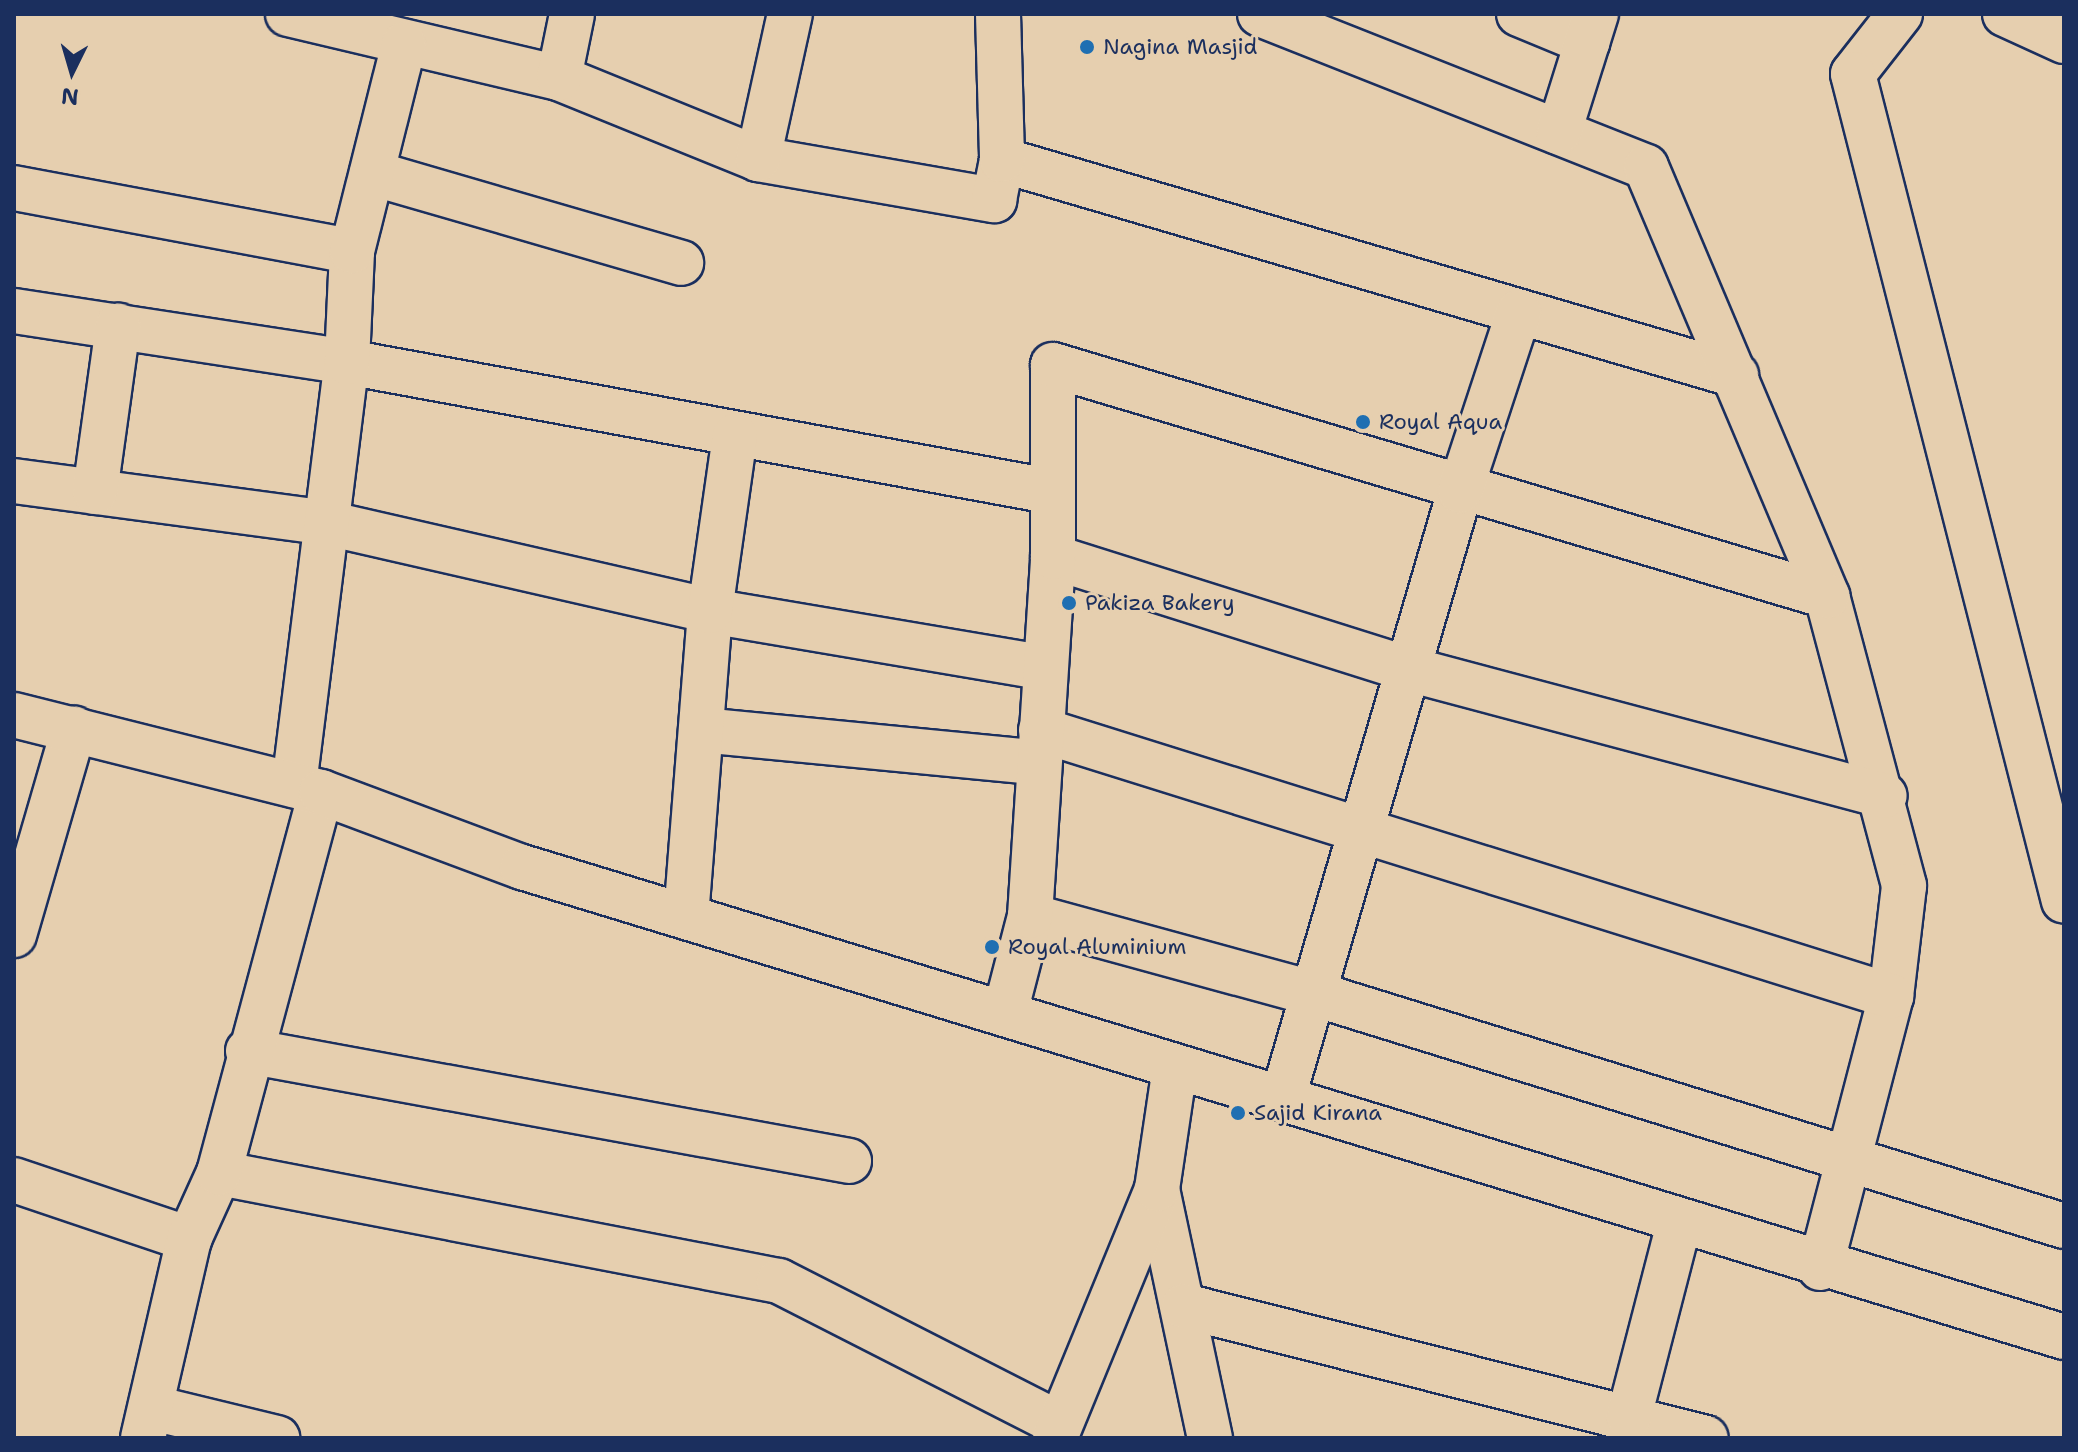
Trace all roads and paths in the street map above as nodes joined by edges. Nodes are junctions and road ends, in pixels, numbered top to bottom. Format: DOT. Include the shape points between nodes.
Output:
graph roads {
  1 [pos="288,14"];
  2 [pos="572,14"];
  3 [pos="790,14"];
  4 [pos="998,14"];
  5 [pos="1260,14"];
  6 [pos="1519,14"];
  7 [pos="1900,14"];
  8 [pos="2005,14"];
  9 [pos="1592,28"];
  10 [pos="2064,41"];
  11 [pos="404,44"];
  12 [pos="559,78"];
  13 [pos="1559,132"];
  14 [pos="758,159"];
  15 [pos="1002,160"];
  16 [pos="372,173"];
  17 [pos="14,188"];
  18 [pos="352,251"];
  19 [pos="681,263"];
  20 [pos="14,311"];
  21 [pos="1519,312"];
  22 [pos="118,326"];
  23 [pos="347,362"];
  24 [pos="1736,375"];
  25 [pos="735,436"];
  26 [pos="14,481"];
  27 [pos="1049,491"];
  28 [pos="1460,491"];
  29 [pos="95,492"];
  30 [pos="327,523"];
  31 [pos="1053,557"];
  32 [pos="1827,596"];
  33 [pos="710,611"];
  34 [pos="1042,667"];
  35 [pos="1412,670"];
  36 [pos="14,715"];
  37 [pos="74,729"];
  38 [pos="701,730"];
  39 [pos="1038,746"];
  40 [pos="307,789"];
  41 [pos="1884,796"];
  42 [pos="1361,833"];
  43 [pos="2064,901"];
  44 [pos="1030,916"];
  45 [pos="686,917"];
  46 [pos="14,935"];
  47 [pos="1315,994"];
  48 [pos="1891,996"];
  49 [pos="1006,1009"];
  50 [pos="248,1051"];
  51 [pos="1175,1067"];
  52 [pos="1283,1097"];
  53 [pos="1847,1159"];
  54 [pos="849,1161"];
  55 [pos="219,1173"];
  56 [pos="14,1180"];
  57 [pos="1157,1189"];
  58 [pos="1679,1224"];
  59 [pos="2064,1226"];
  60 [pos="189,1239"];
  61 [pos="1820,1268"];
  62 [pos="1184,1306"];
  63 [pos="2064,1337"];
  64 [pos="1629,1417"];
  65 [pos="148,1423"];
  66 [pos="1058,1431"];
  67 [pos="277,1438"];
  68 [pos="1210,1438"];
  69 [pos="1706,1438"];
  1 -- 11 [label="street"];
  2 -- 12 [label="street"];
  3 -- 14 [label="street"];
  4 -- 15 [label="street"];
  5 -- 13 [label="street"];
  6 -- 9 [label="street"];
  7 -- 43 [label="street" via="1853,74"];
  8 -- 10 [label="street"];
  9 -- 13 [label="street"];
  11 -- 12 [label="street"];
  11 -- 16 [label="street"];
  12 -- 14 [label="street"];
  13 -- 24 [label="street" via="1646,167"];
  14 -- 15 [label="street" via="994,200"];
  15 -- 21 [label="street"];
  16 -- 18 [label="street"];
  16 -- 19 [label="street"];
  17 -- 18 [label="street"];
  18 -- 23 [label="street"];
  20 -- 22 [label="street"];
  21 -- 24 [label="street"];
  21 -- 28 [label="street"];
  22 -- 23 [label="street"];
  22 -- 29 [label="street"];
  23 -- 25 [label="street"];
  23 -- 30 [label="street"];
  24 -- 32 [label="street"];
  25 -- 27 [label="street"];
  25 -- 33 [label="street"];
  26 -- 29 [label="street"];
  27 -- 28 [label="street" via="1053,365"];
  27 -- 31 [label="street"];
  28 -- 32 [label="street"];
  28 -- 35 [label="street"];
  29 -- 30 [label="street"];
  30 -- 33 [label="street"];
  30 -- 40 [label="street"];
  31 -- 34 [label="street"];
  31 -- 35 [label="street"];
  32 -- 41 [label="street"];
  33 -- 34 [label="street"];
  33 -- 38 [label="street"];
  34 -- 39 [label="street"];
  35 -- 41 [label="street"];
  35 -- 42 [label="street"];
  36 -- 37 [label="street"];
  37 -- 40 [label="street"];
  37 -- 46 [label="street"];
  38 -- 39 [label="street"];
  38 -- 45 [label="street"];
  39 -- 42 [label="street"];
  39 -- 44 [label="street"];
  40 -- 45 [label="street"];
  40 -- 50 [label="street"];
  41 -- 48 [label="street" via="1904,886"];
  42 -- 47 [label="street"];
  42 -- 48 [label="street"];
  44 -- 47 [label="street"];
  44 -- 49 [label="street"];
  45 -- 49 [label="street"];
  47 -- 52 [label="street"];
  47 -- 53 [label="street"];
  48 -- 53 [label="street"];
  49 -- 51 [label="street"];
  50 -- 54 [label="street"];
  50 -- 55 [label="street"];
  51 -- 52 [label="street"];
  51 -- 57 [label="street"];
  52 -- 58 [label="street"];
  53 -- 59 [label="street"];
  53 -- 61 [label="street"];
  55 -- 60 [label="street"];
  55 -- 66 [label="street" via="779,1281"];
  56 -- 60 [label="street"];
  57 -- 62 [label="street"];
  57 -- 66 [label="street"];
  58 -- 61 [label="street"];
  58 -- 64 [label="street"];
  60 -- 65 [label="street"];
  61 -- 63 [label="street"];
  62 -- 64 [label="street"];
  62 -- 68 [label="street"];
  64 -- 69 [label="street"];
  65 -- 67 [label="street"];
}
